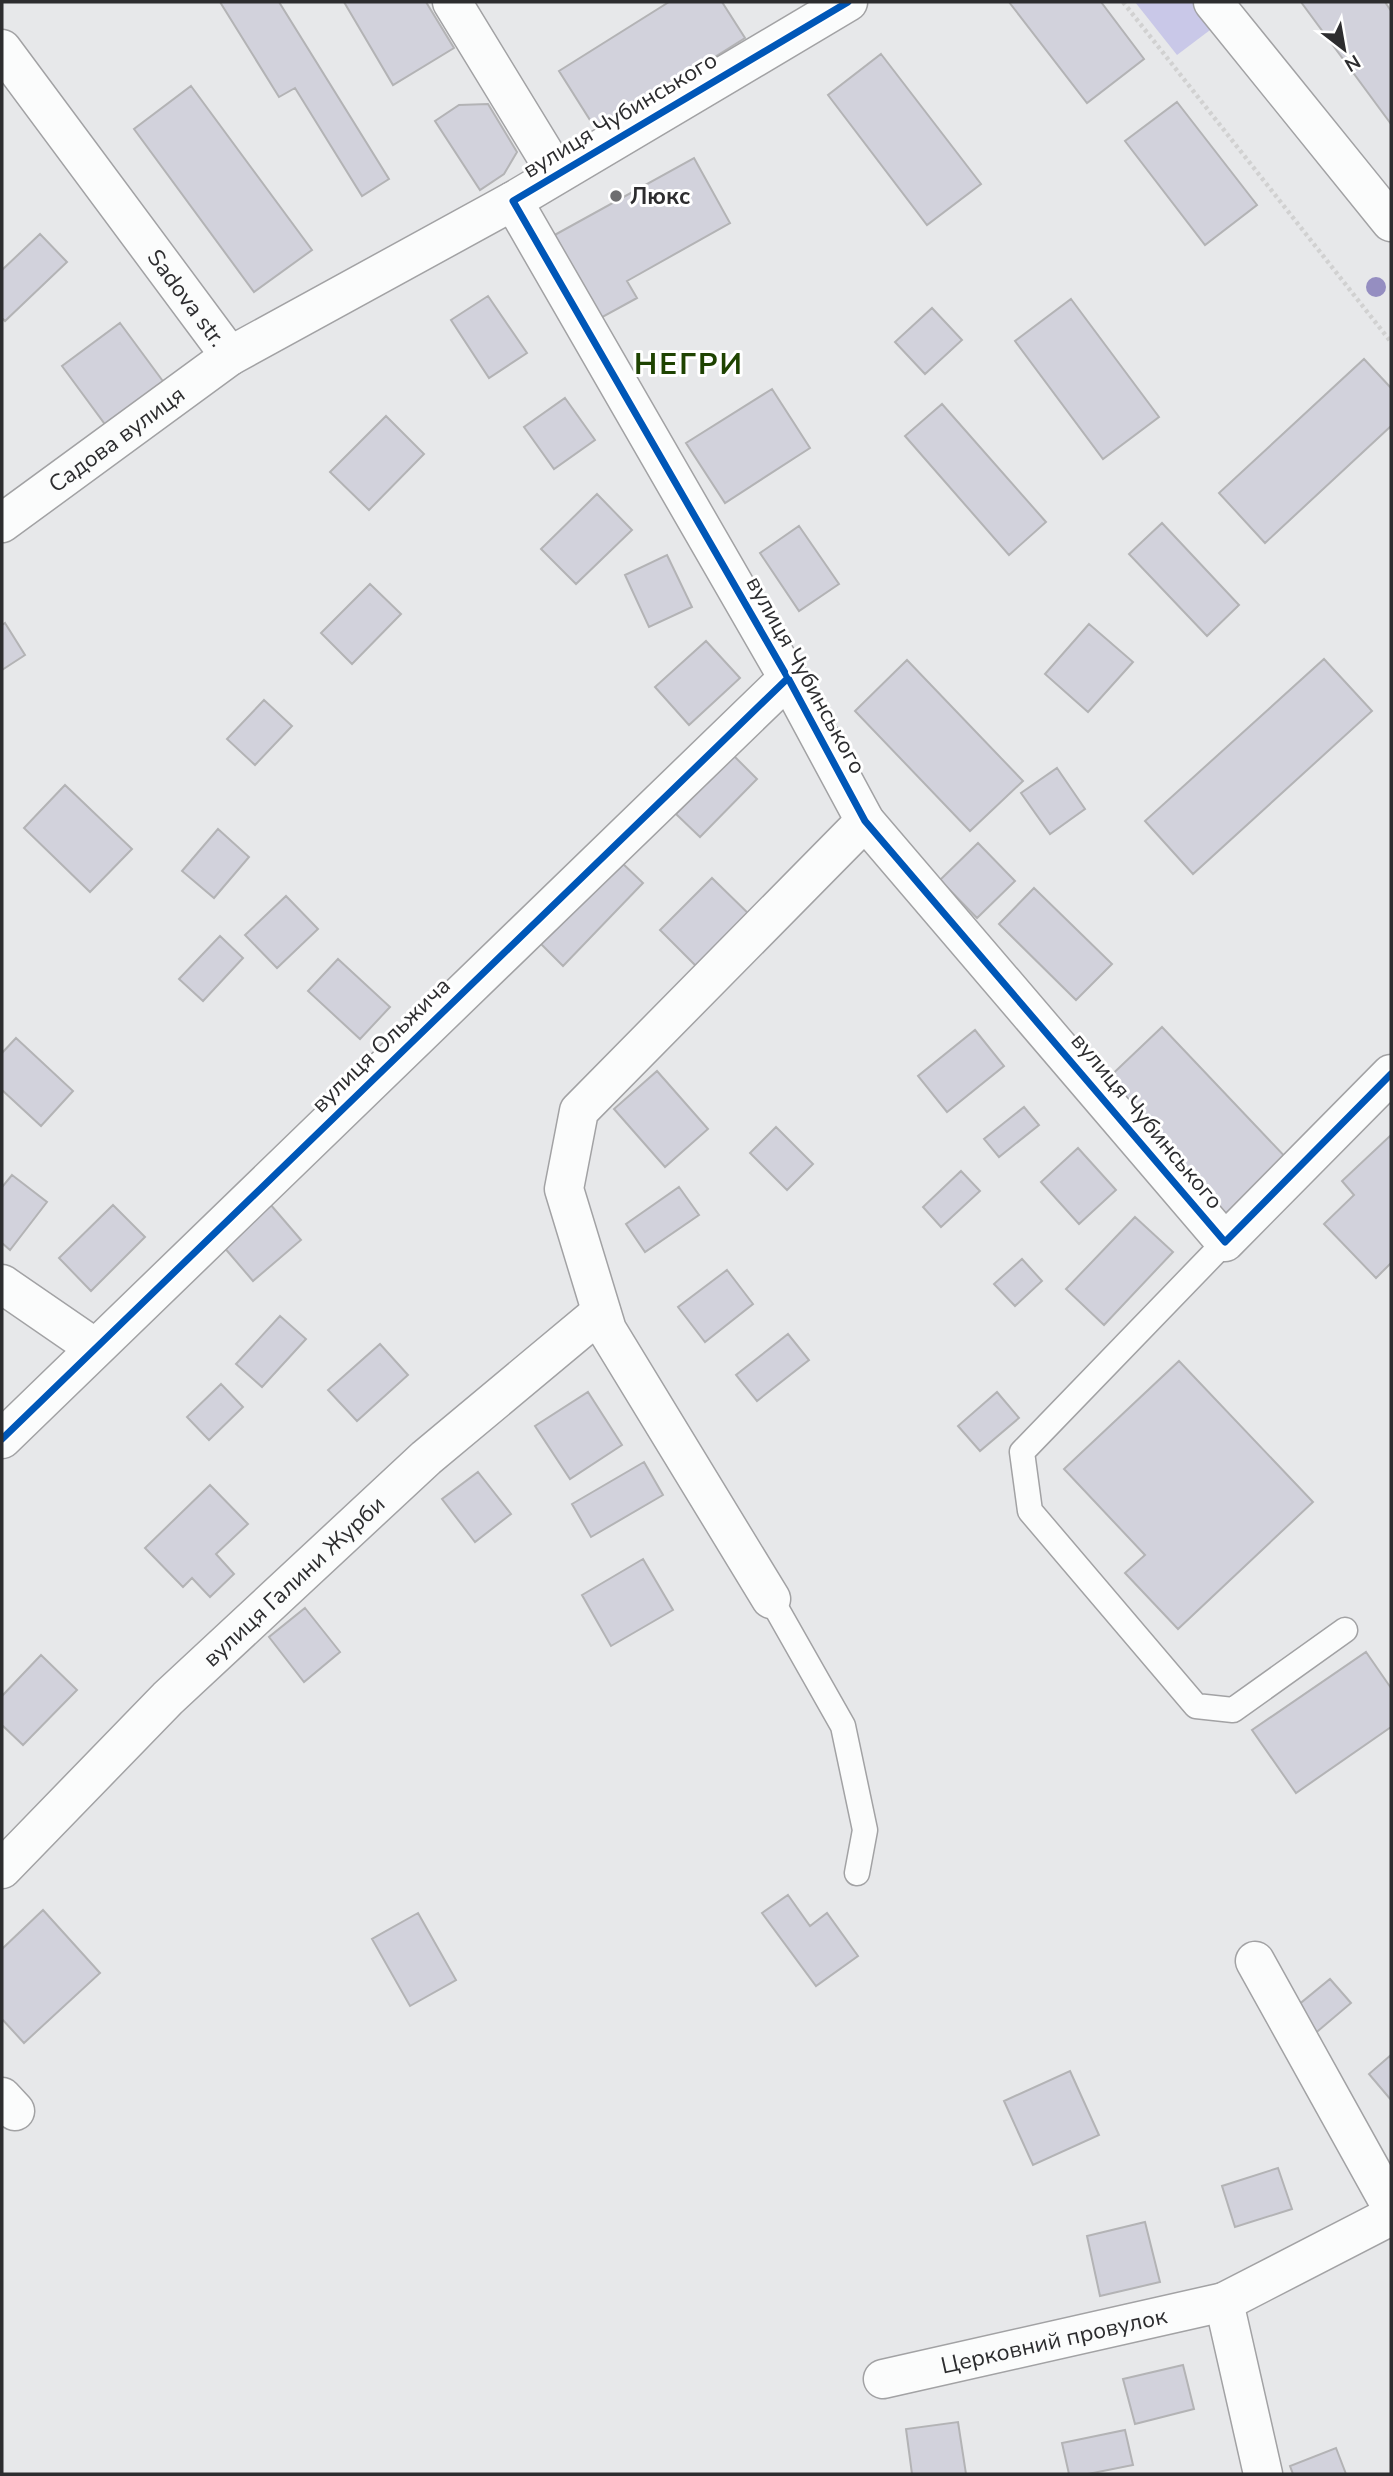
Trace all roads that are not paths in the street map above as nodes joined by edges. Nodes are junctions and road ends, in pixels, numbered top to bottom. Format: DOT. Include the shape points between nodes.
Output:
graph roads {
  1 [pos="452,2"];
  2 [pos="848,2"];
  3 [pos="1213,2"];
  4 [pos="2,49"];
  5 [pos="557,174"];
  6 [pos="513,201"];
  7 [pos="1391,222"];
  8 [pos="230,356"];
  9 [pos="2,523"];
  10 [pos="788,678"];
  11 [pos="865,821"];
  12 [pos="1391,1074"];
  13 [pos="1225,1242"];
  14 [pos="2,1284"];
  15 [pos="601,1312"];
  16 [pos="95,1348"];
  17 [pos="2,1439"];
  18 [pos="771,1599"];
  19 [pos="1345,1630"];
  20 [pos="2,1869"];
  21 [pos="857,1873"];
  22 [pos="1255,1961"];
  23 [pos="1391,2206"];
  24 [pos="1391,2216"];
  25 [pos="1224,2302"];
  26 [pos="883,2379"];
  27 [pos="1263,2474"];
  1 -- 5 [label="street"];
  2 -- 5 [label="street, вулиця Чубинського"];
  3 -- 7 [label="street"];
  4 -- 8 [label="street, Sadova str."];
  5 -- 6 [label="street, вулиця Чубинського"];
  6 -- 8 [label="street, Sadova str."];
  6 -- 10 [label="street, вулиця Чубинського"];
  8 -- 9 [label="street, Садова вулиця"];
  10 -- 11 [label="street, вулиця Чубинського"];
  10 -- 16 [label="street, вулиця Ольжича"];
  11 -- 13 [label="street, вулиця Чубинського"];
  11 -- 15 [label="street" via="579,1111 565,1189"];
  12 -- 13 [label="street, вулиця Чубинського"];
  13 -- 19 [label="lane" via="1022,1452 1030,1511 1196,1706 1233,1710"];
  14 -- 16 [label="street"];
  15 -- 18 [label="street" via="607,1330"];
  15 -- 20 [label="street, вулиця Галини Журби" via="416,1467 169,1698"];
  16 -- 17 [label="street, вулиця Ольжича"];
  18 -- 21 [label="lane" via="843,1726 865,1830"];
  22 -- 23 [label="street"];
  24 -- 25 [label="street, Церковний провулок"];
  25 -- 26 [label="street, Церковний провулок"];
  25 -- 27 [label="street"];
}
